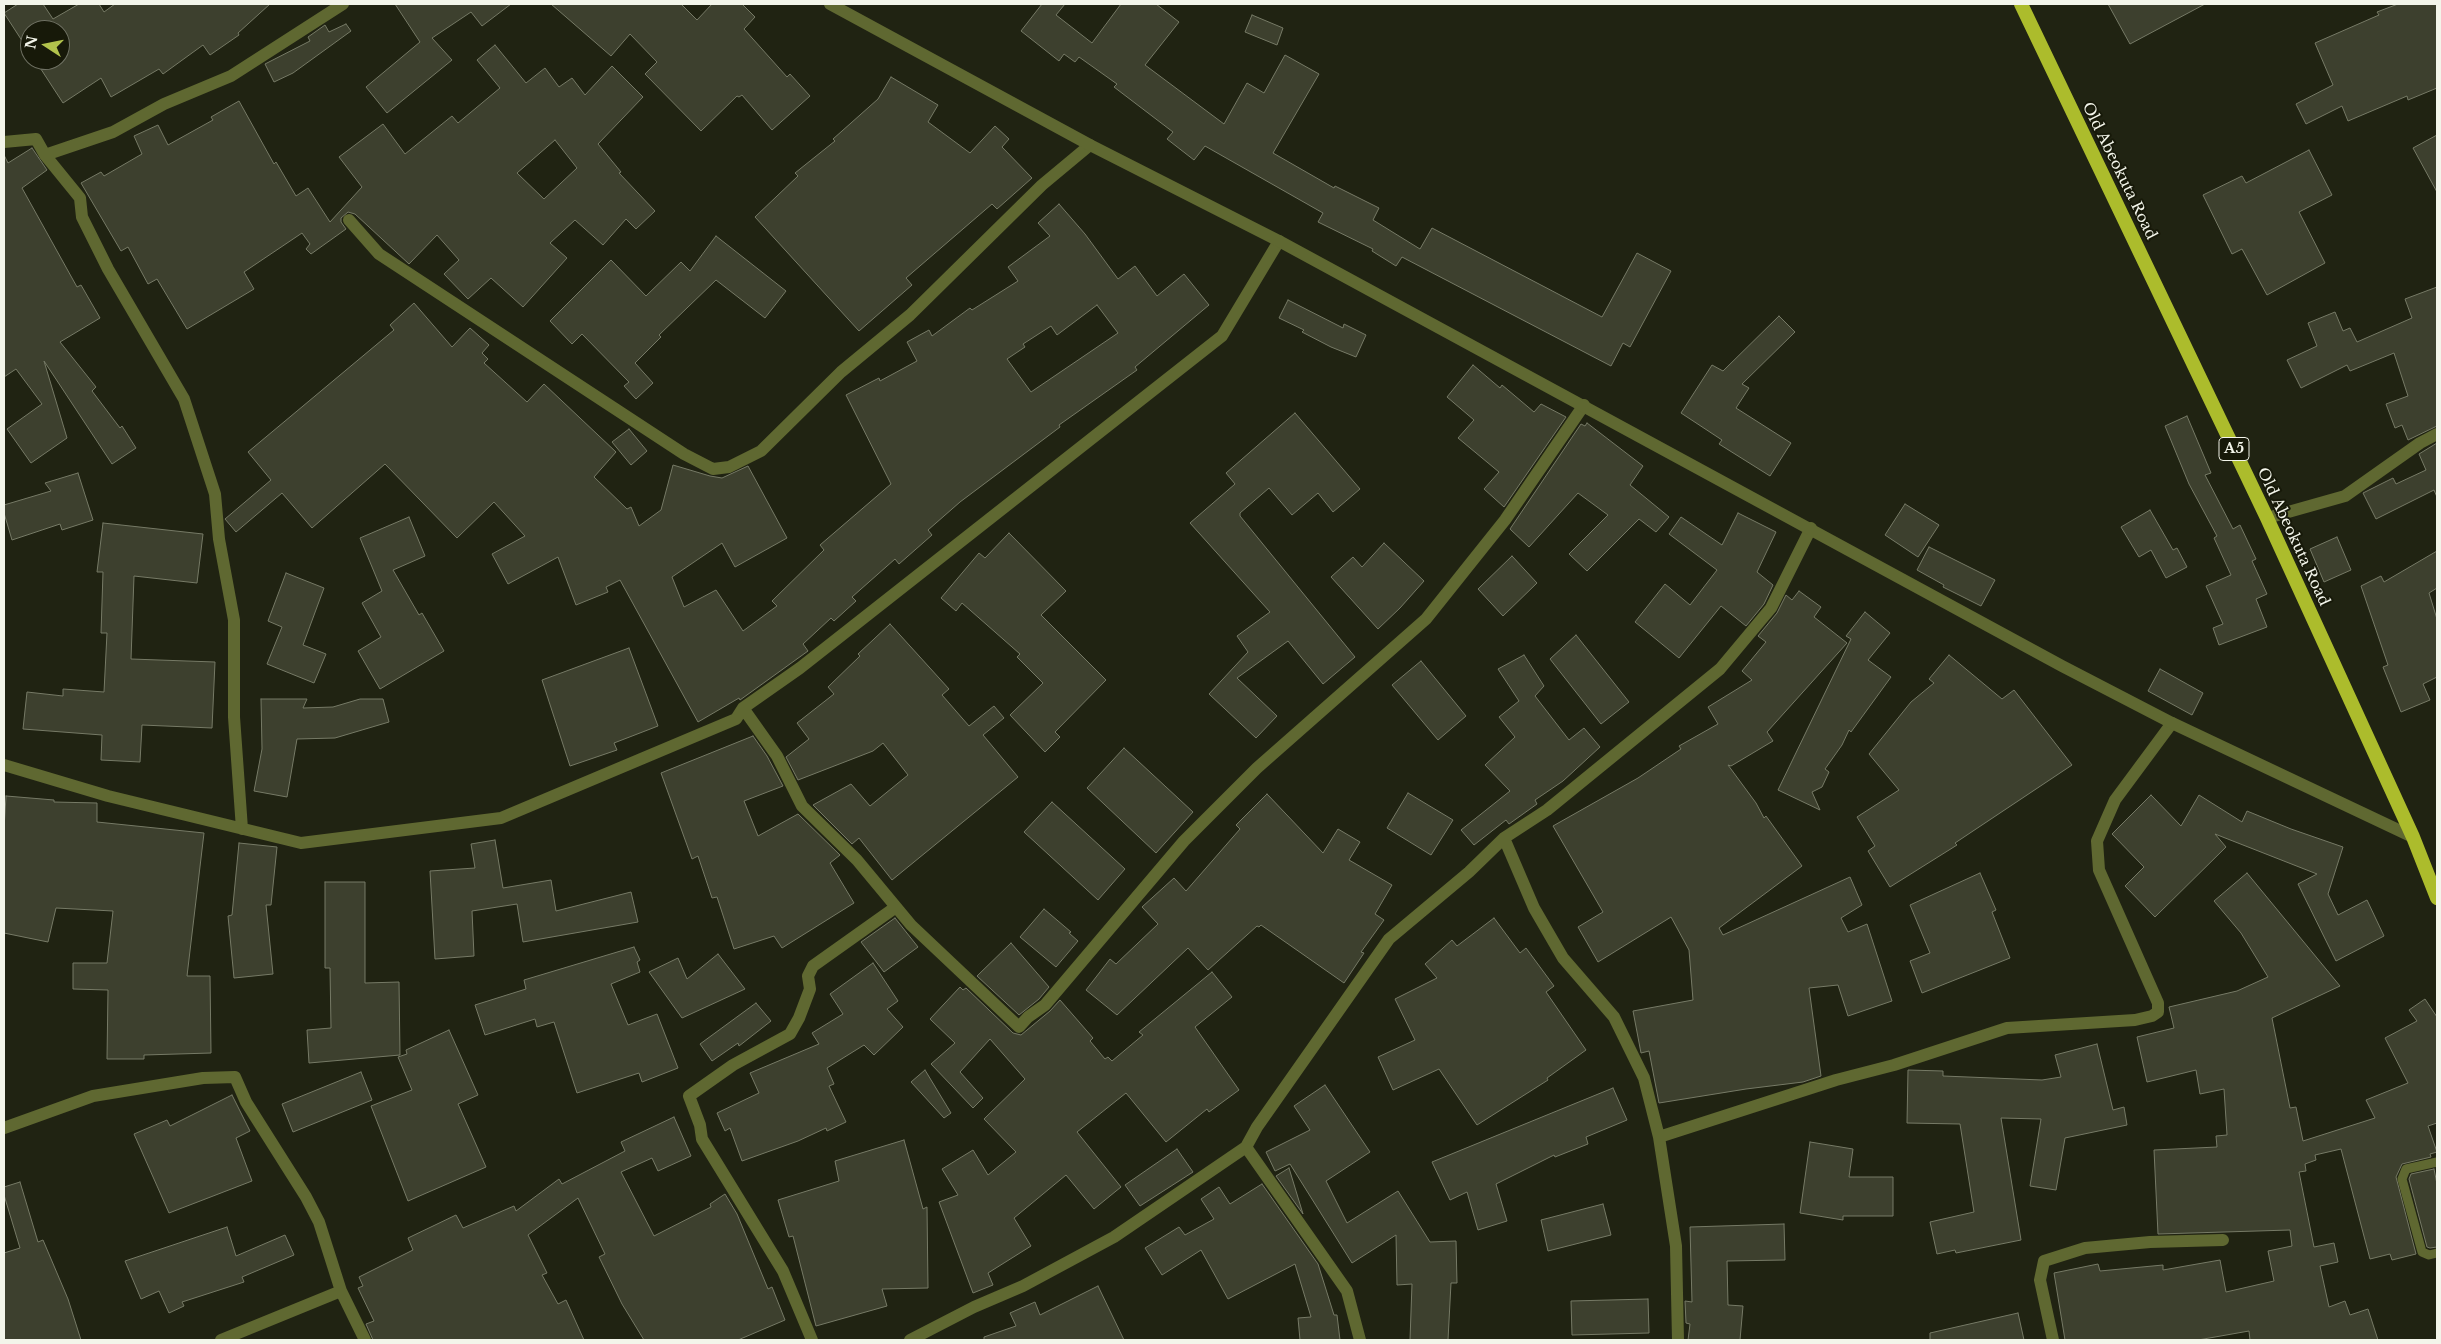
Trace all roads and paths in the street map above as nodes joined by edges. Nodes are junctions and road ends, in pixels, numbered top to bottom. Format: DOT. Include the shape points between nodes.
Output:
graph roads {
  1 [pos="343,4"];
  2 [pos="830,4"];
  3 [pos="2021,4"];
  4 [pos="4,142"];
  5 [pos="1090,145"];
  6 [pos="45,155"];
  7 [pos="349,220"];
  8 [pos="1279,240"];
  9 [pos="1584,405"];
  10 [pos="2437,434"];
  11 [pos="2267,518"];
  12 [pos="1811,528"];
  13 [pos="743,708"];
  14 [pos="2172,723"];
  15 [pos="4,765"];
  16 [pos="242,829"];
  17 [pos="2413,836"];
  18 [pos="1504,838"];
  19 [pos="2437,898"];
  20 [pos="896,907"];
  21 [pos="4,1128"];
  22 [pos="1659,1137"];
  23 [pos="1246,1147"];
  24 [pos="2437,1162"];
  25 [pos="2222,1240"];
  26 [pos="2437,1253"];
  27 [pos="341,1292"];
  28 [pos="221,1340"];
  29 [pos="365,1340"];
  30 [pos="812,1340"];
  31 [pos="910,1340"];
  32 [pos="1360,1340"];
  33 [pos="1678,1340"];
  34 [pos="2053,1340"];
  1 -- 6 [label="street" via="231,76 164,104 113,132"];
  2 -- 5 [label="street"];
  3 -- 11 [label="highway, Old Abeokuta Road / A5"];
  4 -- 6 [label="street" via="36,139"];
  5 -- 7 [label="street" via="1042,185 910,315 841,372 762,451 729,467 714,469 684,454 379,254"];
  5 -- 8 [label="street"];
  6 -- 16 [label="street" via="80,198 82,217 108,269 184,399 215,494 219,539 234,620 234,716"];
  8 -- 9 [label="street"];
  8 -- 13 [label="street" via="1222,336 800,668"];
  9 -- 12 [label="street"];
  9 -- 20 [label="street" via="1505,520 1426,619 1257,768 1184,841 1045,1006 1019,1027"];
  10 -- 11 [label="street" via="2344,496"];
  11 -- 17 [label="highway, Old Abeokuta Road / A5"];
  12 -- 14 [label="street"];
  12 -- 18 [label="street" via="1771,608 1720,669 1547,810"];
  13 -- 16 [label="street" via="736,719 501,818 300,843"];
  13 -- 20 [label="street" via="777,756 802,806 857,860"];
  14 -- 17 [label="street"];
  14 -- 22 [label="street" via="2115,800 2097,841 2099,870 2158,1003 2158,1012 2135,1020 2007,1028"];
  15 -- 16 [label="street" via="108,796"];
  17 -- 19 [label="highway, Old Abeokuta Road / A5"];
  18 -- 22 [label="street" via="1534,908 1563,958 1614,1017 1644,1078"];
  18 -- 23 [label="street" via="1389,939"];
  20 -- 30 [label="street" via="813,966 808,976 810,989 790,1034 733,1065 690,1096 702,1139 782,1271"];
  21 -- 27 [label="street" via="93,1096 203,1078 235,1077 246,1102 319,1222"];
  22 -- 33 [label="street" via="1676,1246"];
  23 -- 31 [label="street" via="1114,1237 1023,1286"];
  23 -- 32 [label="street" via="1347,1291"];
  24 -- 26 [label="lane" via="2406,1169 2402,1179 2422,1252 2429,1255"];
  25 -- 34 [label="street" via="2085,1248 2044,1261 2040,1280"];
  27 -- 28 [label="street"];
  27 -- 29 [label="street"];
}
